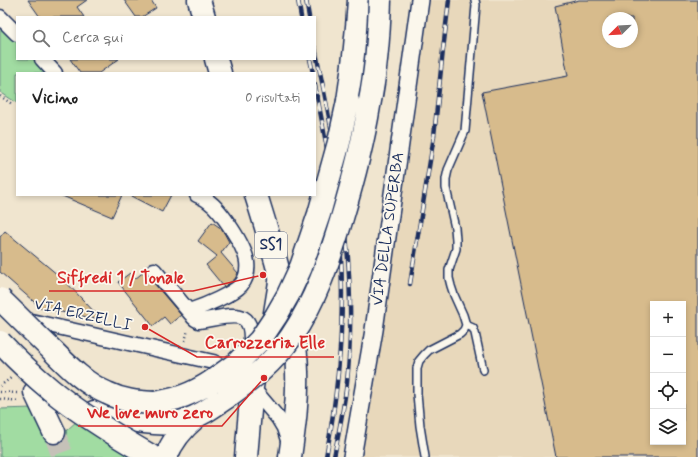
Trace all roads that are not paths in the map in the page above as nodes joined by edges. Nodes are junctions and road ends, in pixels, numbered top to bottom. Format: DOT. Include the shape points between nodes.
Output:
graph roads {
  1 [pos="199,0"];
  2 [pos="358,0"];
  3 [pos="380,0"];
  4 [pos="420,0"];
  5 [pos="475,0"];
  6 [pos="204,16"];
  7 [pos="0,17"];
  8 [pos="16,33"];
  9 [pos="43,60"];
  10 [pos="216,60"];
  11 [pos="54,72"];
  12 [pos="220,72"];
  13 [pos="199,196"];
  14 [pos="259,204"];
  15 [pos="154,270"];
  16 [pos="281,276"];
  17 [pos="0,298"];
  18 [pos="192,315"];
  19 [pos="466,325"];
  20 [pos="0,342"];
  21 [pos="0,347"];
  22 [pos="258,347"];
  23 [pos="16,364"];
  24 [pos="484,370"];
  25 [pos="212,372"];
  26 [pos="247,383"];
  27 [pos="199,415"];
  28 [pos="54,432"];
  29 [pos="290,454"];
  30 [pos="153,457"];
  31 [pos="166,457"];
  32 [pos="246,457"];
  33 [pos="352,457"];
  34 [pos="426,457"];
  1 -- 6 [label="main road"];
  2 -- 25 [label="main road, bridge" via="353,69 344,122 319,214 301,267 288,295 260,340 236,364"];
  3 -- 27 [label="main road, bridge" via="379,30 367,118 348,197 319,286 301,321 273,360 250,381"];
  4 -- 33 [label="street, VIA DELLA SUPERBA" via="374,330"];
  5 -- 19 [label="lane" via="465,130 446,179 456,240 449,278"];
  7 -- 8 [label="street"];
  9 -- 11 [label="street"];
  10 -- 12 [label="main road"];
  13 -- 18 [label="street" via="208,201 233,230 244,250 247,274 236,291 192,310"];
  14 -- 16 [label="main road, SS1"];
  15 -- 18 [label="street"];
  16 -- 22 [label="main road" via="274,324"];
  16 -- 29 [label="main road" via="295,346 297,372 297,401"];
  17 -- 25 [label="street, VIA ERZELLI" via="21,319 181,355"];
  17 -- 25 [label="main road, bridge" via="71,368 90,384 117,398 135,402 168,401 199,390"];
  18 -- 22 [label="street" via="199,320 242,317 248,321 251,340"];
  19 -- 24 [label="lane" via="473,328 475,333"];
  19 -- 34 [label="lane" via="460,334 429,350 419,361 417,394"];
  20 -- 30 [label="main road, bridge" via="72,406"];
  21 -- 23 [label="main road"];
  22 -- 25 [label="street, VIA ERZELLI"];
  22 -- 26 [label="main road" via="258,357"];
  23 -- 27 [label="main road, bridge" via="50,391 94,412 156,423 185,421"];
  23 -- 28 [label="main road" via="30,397 46,414"];
  25 -- 26 [label="street, VIA ERZELLI"];
  26 -- 29 [label="street, VIA ERZELLI" via="278,418 289,440"];
  26 -- 32 [label="main road"];
  27 -- 31 [label="main road" via="178,436"];
}
